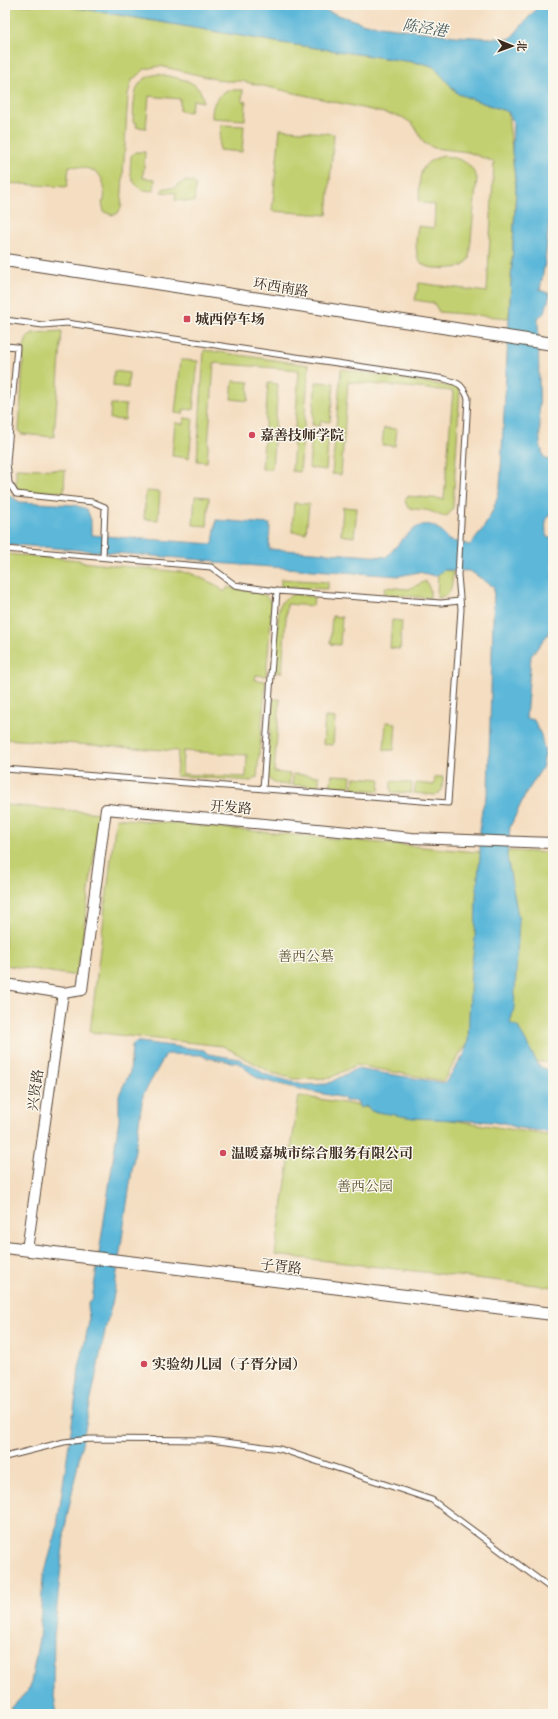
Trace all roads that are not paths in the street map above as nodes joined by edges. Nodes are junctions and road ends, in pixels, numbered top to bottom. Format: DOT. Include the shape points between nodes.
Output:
graph roads {
  1 [pos="5,260"];
  2 [pos="5,320"];
  3 [pos="553,344"];
  4 [pos="5,346"];
  5 [pos="5,549"];
  6 [pos="103,558"];
  7 [pos="277,591"];
  8 [pos="460,600"];
  9 [pos="5,769"];
  10 [pos="263,788"];
  11 [pos="553,843"];
  12 [pos="5,984"];
  13 [pos="63,993"];
  14 [pos="5,1247"];
  15 [pos="27,1250"];
  16 [pos="553,1314"];
  17 [pos="5,1457"];
  18 [pos="553,1590"];
  1 -- 3 [label="street, 环西南路"];
  2 -- 8 [label="lane" via="44,325 67,323 458,383 468,398 458,575"];
  4 -- 6 [label="lane" via="17,347 7,462 9,483 16,494 93,502 105,507"];
  5 -- 6 [label="lane"];
  6 -- 7 [label="lane" via="211,567 235,586"];
  7 -- 8 [label="lane" via="441,603"];
  7 -- 10 [label="lane"];
  8 -- 10 [label="lane" via="448,802"];
  9 -- 10 [label="lane"];
  11 -- 13 [label="street, 开发路" via="412,838 106,810 82,990"];
  12 -- 13 [label="street"];
  13 -- 15 [label="street, 兴贤路"];
  14 -- 15 [label="street, 子胥路"];
  15 -- 16 [label="street, 子胥路"];
  17 -- 18 [label="lane" via="64,1442 90,1439 210,1440 280,1449 432,1500"];
}
